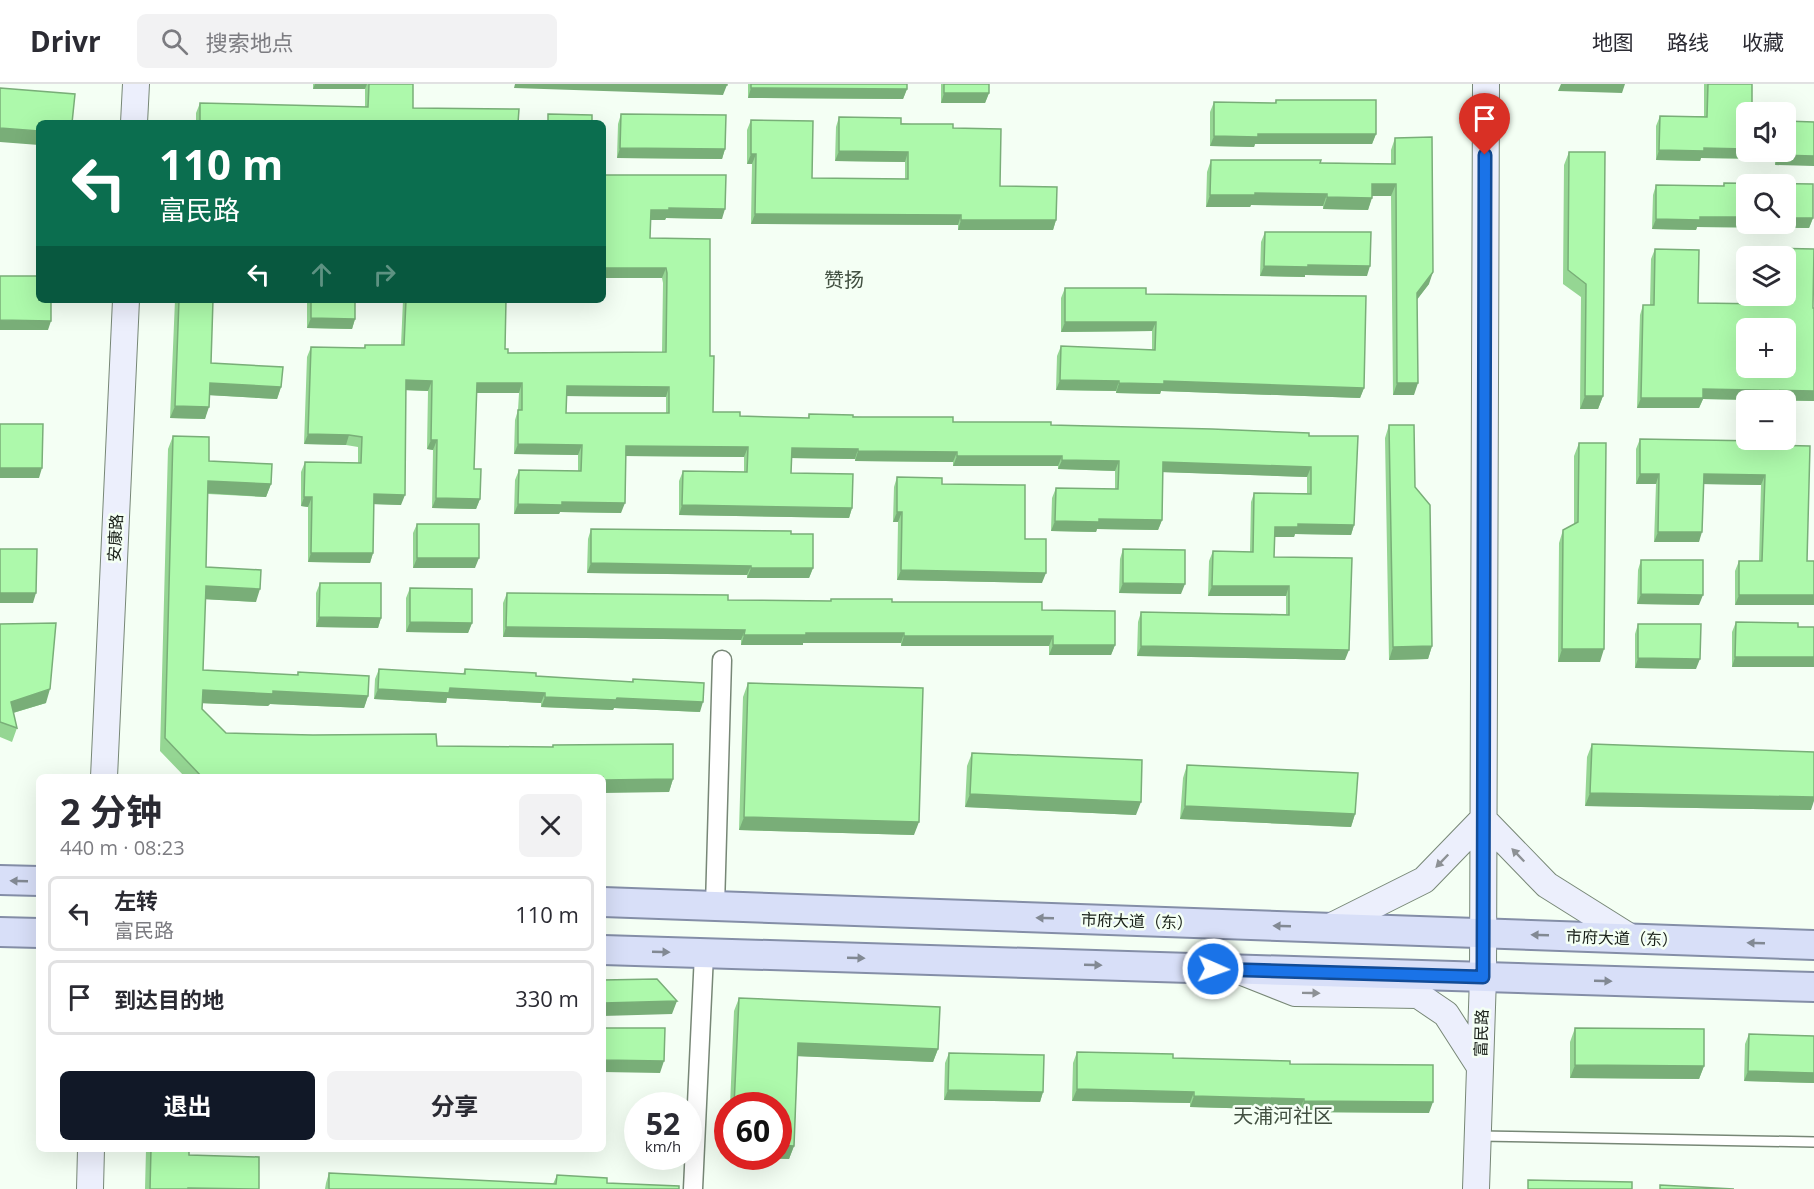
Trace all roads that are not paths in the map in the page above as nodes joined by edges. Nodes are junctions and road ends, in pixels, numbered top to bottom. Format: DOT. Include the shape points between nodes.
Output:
graph roads {
  1 [pos="136,84"];
  2 [pos="1486,84"];
  3 [pos="134,120"];
  4 [pos="126,303"];
  5 [pos="722,660"];
  6 [pos="104,774"];
  7 [pos="1483,819"];
  8 [pos="0,880"];
  9 [pos="36,882"];
  10 [pos="606,902"];
  11 [pos="715,906"];
  12 [pos="1328,928"];
  13 [pos="0,932"];
  14 [pos="36,933"];
  15 [pos="1483,933"];
  16 [pos="1633,939"];
  17 [pos="1814,945"];
  18 [pos="606,951"];
  19 [pos="704,954"];
  20 [pos="1236,970"];
  21 [pos="1483,977"];
  22 [pos="1814,987"];
  23 [pos="1480,1067"];
  24 [pos="1478,1136"];
  25 [pos="1814,1142"];
  26 [pos="91,1152"];
  27 [pos="90,1189"];
  28 [pos="693,1189"];
  29 [pos="1476,1189"];
  1 -- 3 [label="street"];
  2 -- 7 [label="street, 富民路"];
  4 -- 6 [label="street, 安康路"];
  5 -- 11 [label="street"];
  7 -- 12 [label="street, one-way" via="1424,880"];
  7 -- 15 [label="street, 富民路"];
  16 -- 7 [label="street, one-way" via="1547,885"];
  9 -- 8 [label="main road, one-way"];
  10 -- 11 [label="main road, 市府大道（东）"];
  12 -- 11 [label="main road, 市府大道（东）, one-way"];
  12 -- 15 [label="main road, 市府大道（东）"];
  13 -- 14 [label="main road"];
  16 -- 15 [label="main road, 市府大道（东）, one-way"];
  15 -- 21 [label="street, 富民路"];
  17 -- 16 [label="main road, 市府大道（东）, one-way"];
  18 -- 19 [label="main road, one-way"];
  19 -- 20 [label="main road, one-way"];
  19 -- 28 [label="street"];
  20 -- 21 [label="main road"];
  20 -- 23 [label="street, one-way" via="1295,993 1418,995 1446,1014"];
  21 -- 22 [label="main road, one-way"];
  21 -- 23 [label="street, 富民路"];
  23 -- 24 [label="street, 富民路"];
  24 -- 25 [label="lane"];
  24 -- 29 [label="street, 富民路"];
  26 -- 27 [label="street"];
}
